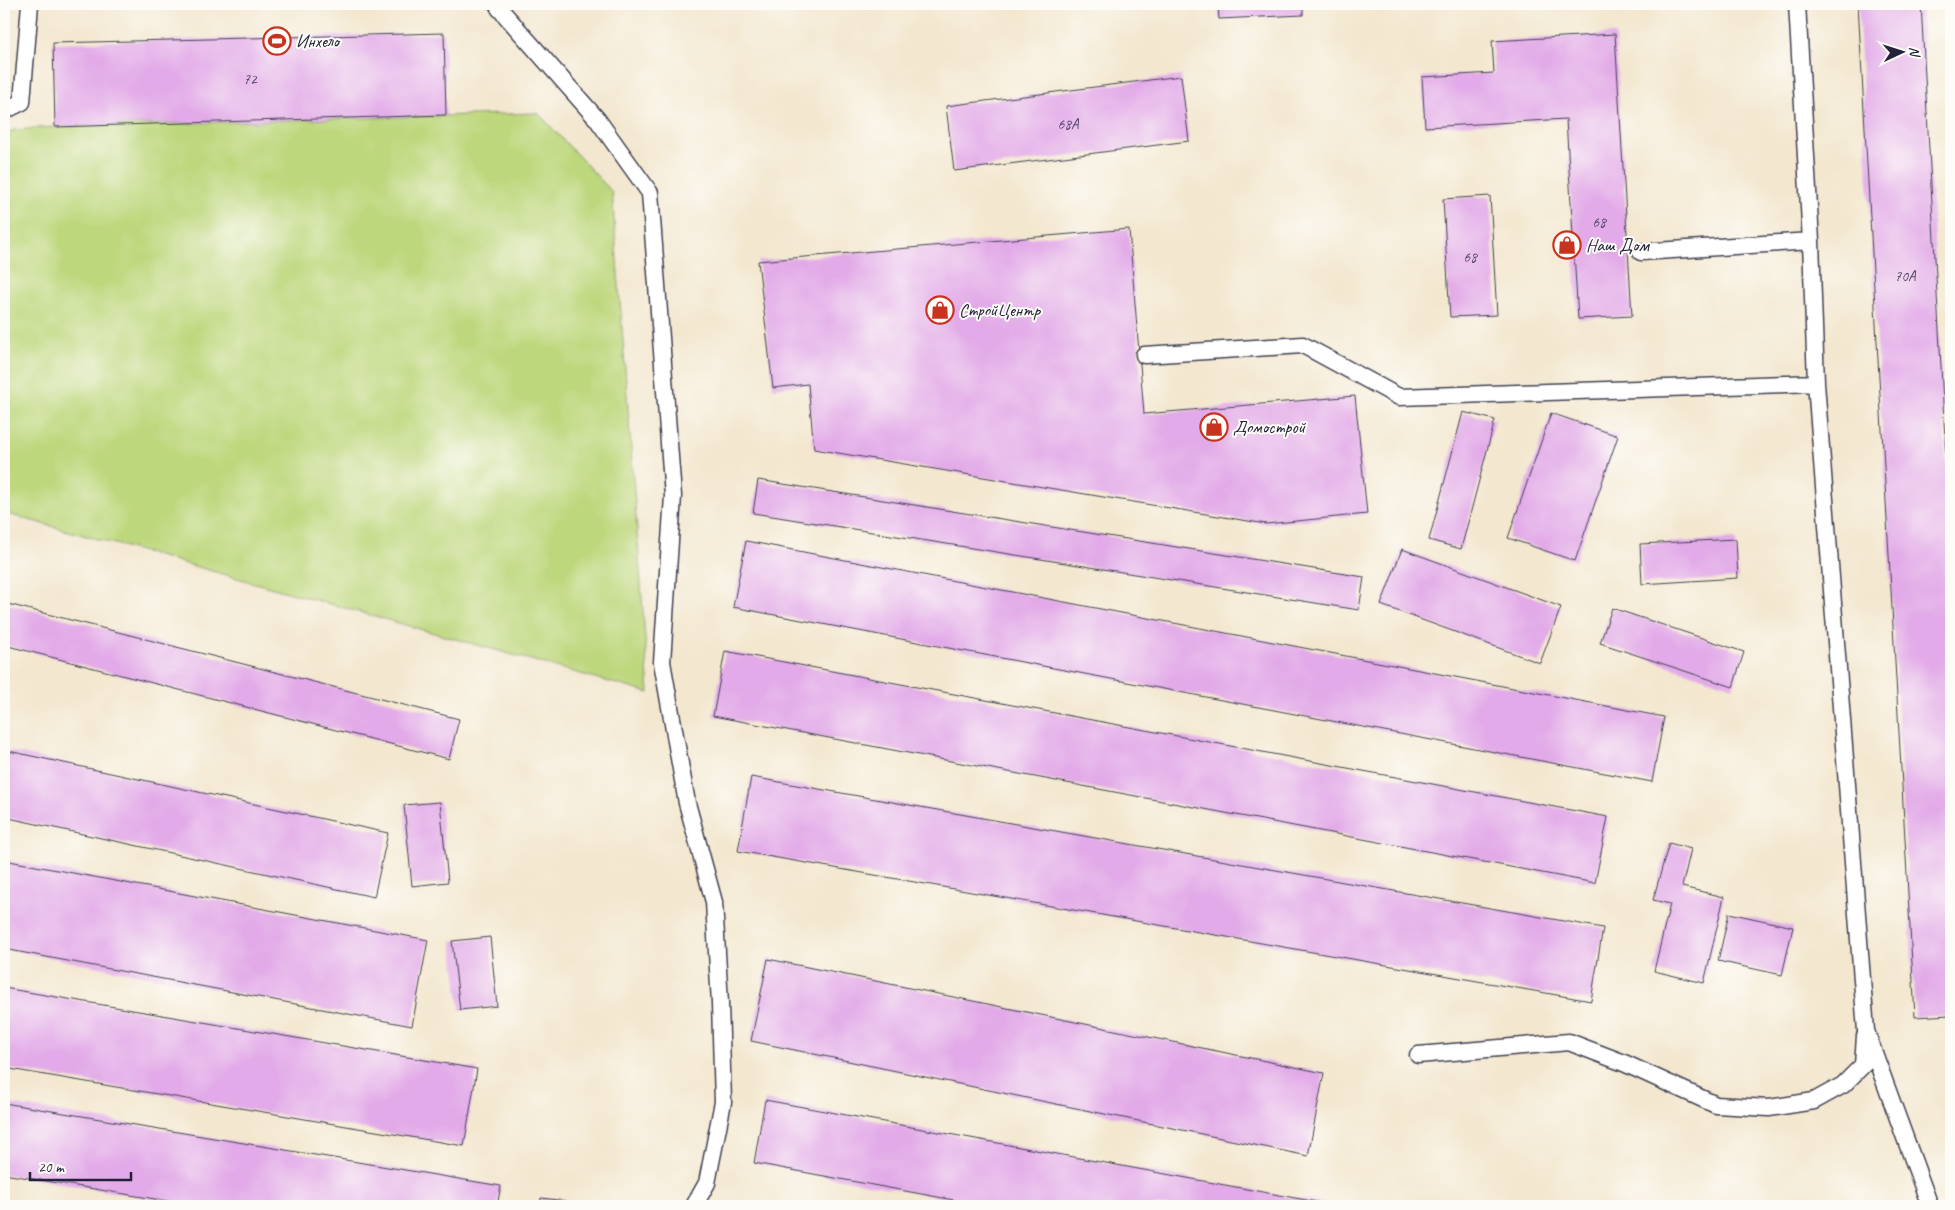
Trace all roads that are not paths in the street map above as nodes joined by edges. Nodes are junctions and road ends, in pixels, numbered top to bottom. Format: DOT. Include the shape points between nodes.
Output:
graph roads {
  1 [pos="30,4"];
  2 [pos="499,4"];
  3 [pos="1798,4"];
  4 [pos="4,111"];
  5 [pos="1811,241"];
  6 [pos="1641,252"];
  7 [pos="1144,355"];
  8 [pos="1816,383"];
  9 [pos="1866,1031"];
  10 [pos="1418,1055"];
  11 [pos="694,1206"];
  12 [pos="1930,1206"];
  1 -- 4 [label="lane" via="22,102"];
  2 -- 11 [label="lane" via="499,8 597,120 650,193 673,496 662,662 687,803 714,902 720,1003 723,1102 707,1183"];
  3 -- 5 [label="lane"];
  5 -- 6 [label="lane"];
  5 -- 8 [label="lane"];
  7 -- 8 [label="lane" via="1303,345 1400,397"];
  8 -- 9 [label="lane"];
  9 -- 10 [label="lane" via="1863,1065 1843,1084 1814,1100 1769,1108 1716,1106 1624,1063 1569,1042"];
  9 -- 12 [label="lane"];
}
